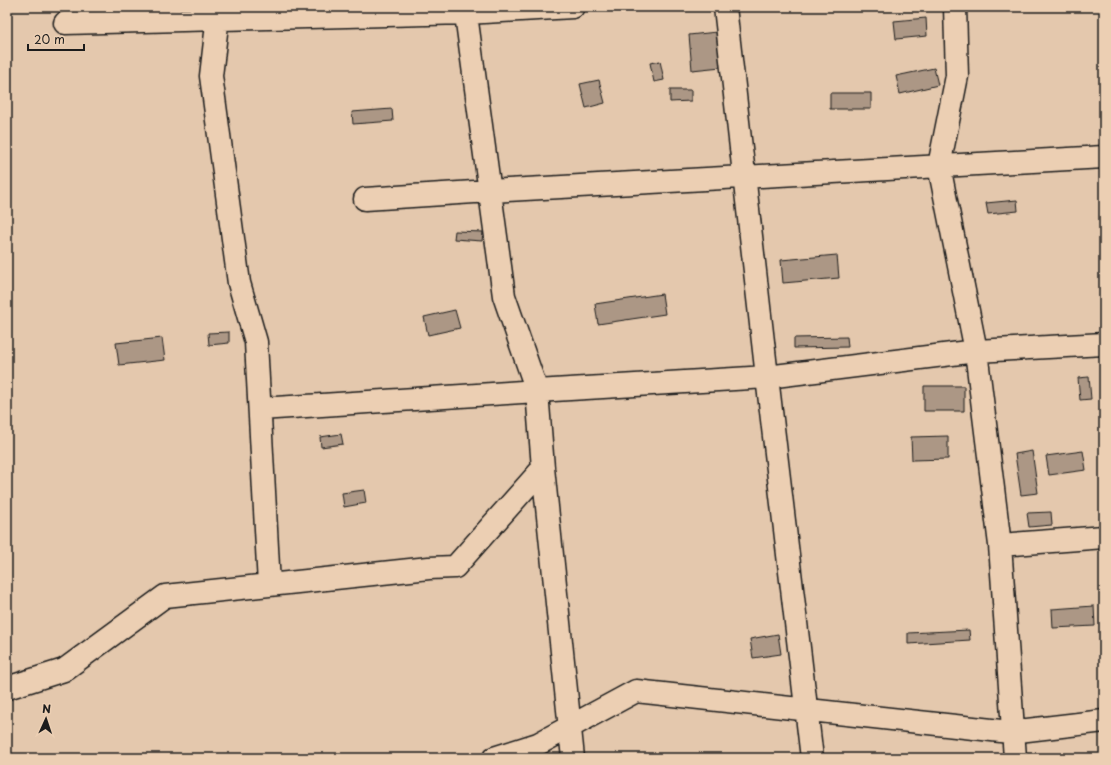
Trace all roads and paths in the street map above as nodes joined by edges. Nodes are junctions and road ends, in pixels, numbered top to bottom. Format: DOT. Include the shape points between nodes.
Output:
graph roads {
  1 [pos="573,7"];
  2 [pos="725,7"];
  3 [pos="955,7"];
  4 [pos="466,10"];
  5 [pos="218,13"];
  6 [pos="65,23"];
  7 [pos="1104,157"];
  8 [pos="939,166"];
  9 [pos="745,177"];
  10 [pos="490,191"];
  11 [pos="365,199"];
  12 [pos="1104,344"];
  13 [pos="976,351"];
  14 [pos="767,377"];
  15 [pos="537,391"];
  16 [pos="260,409"];
  17 [pos="543,468"];
  18 [pos="1104,537"];
  19 [pos="1000,545"];
  20 [pos="269,585"];
  21 [pos="7,688"];
  22 [pos="806,710"];
  23 [pos="1104,721"];
  24 [pos="570,727"];
  25 [pos="1013,732"];
  26 [pos="494,758"];
  27 [pos="573,758"];
  28 [pos="812,758"];
  29 [pos="1015,758"];
  1 -- 4 [label="street"];
  2 -- 9 [label="street"];
  3 -- 8 [label="street" via="957,76"];
  4 -- 5 [label="street"];
  4 -- 10 [label="street"];
  5 -- 6 [label="street"];
  5 -- 16 [label="street" via="211,76 239,283 256,342"];
  7 -- 8 [label="street"];
  8 -- 9 [label="street"];
  8 -- 13 [label="street"];
  9 -- 10 [label="street"];
  9 -- 14 [label="street"];
  10 -- 11 [label="street"];
  10 -- 15 [label="street" via="504,296"];
  12 -- 13 [label="street"];
  13 -- 14 [label="street"];
  13 -- 19 [label="street"];
  14 -- 15 [label="street"];
  14 -- 22 [label="street"];
  15 -- 16 [label="street"];
  15 -- 17 [label="street"];
  16 -- 20 [label="street"];
  17 -- 20 [label="street" via="455,567"];
  17 -- 24 [label="street"];
  18 -- 19 [label="street"];
  19 -- 25 [label="street"];
  20 -- 21 [label="street" via="165,596 64,670"];
  22 -- 24 [label="street" via="636,691"];
  22 -- 25 [label="street"];
  22 -- 28 [label="street"];
  23 -- 25 [label="street"];
  24 -- 26 [label="street" via="538,744"];
  24 -- 27 [label="street"];
  25 -- 29 [label="street"];
}
